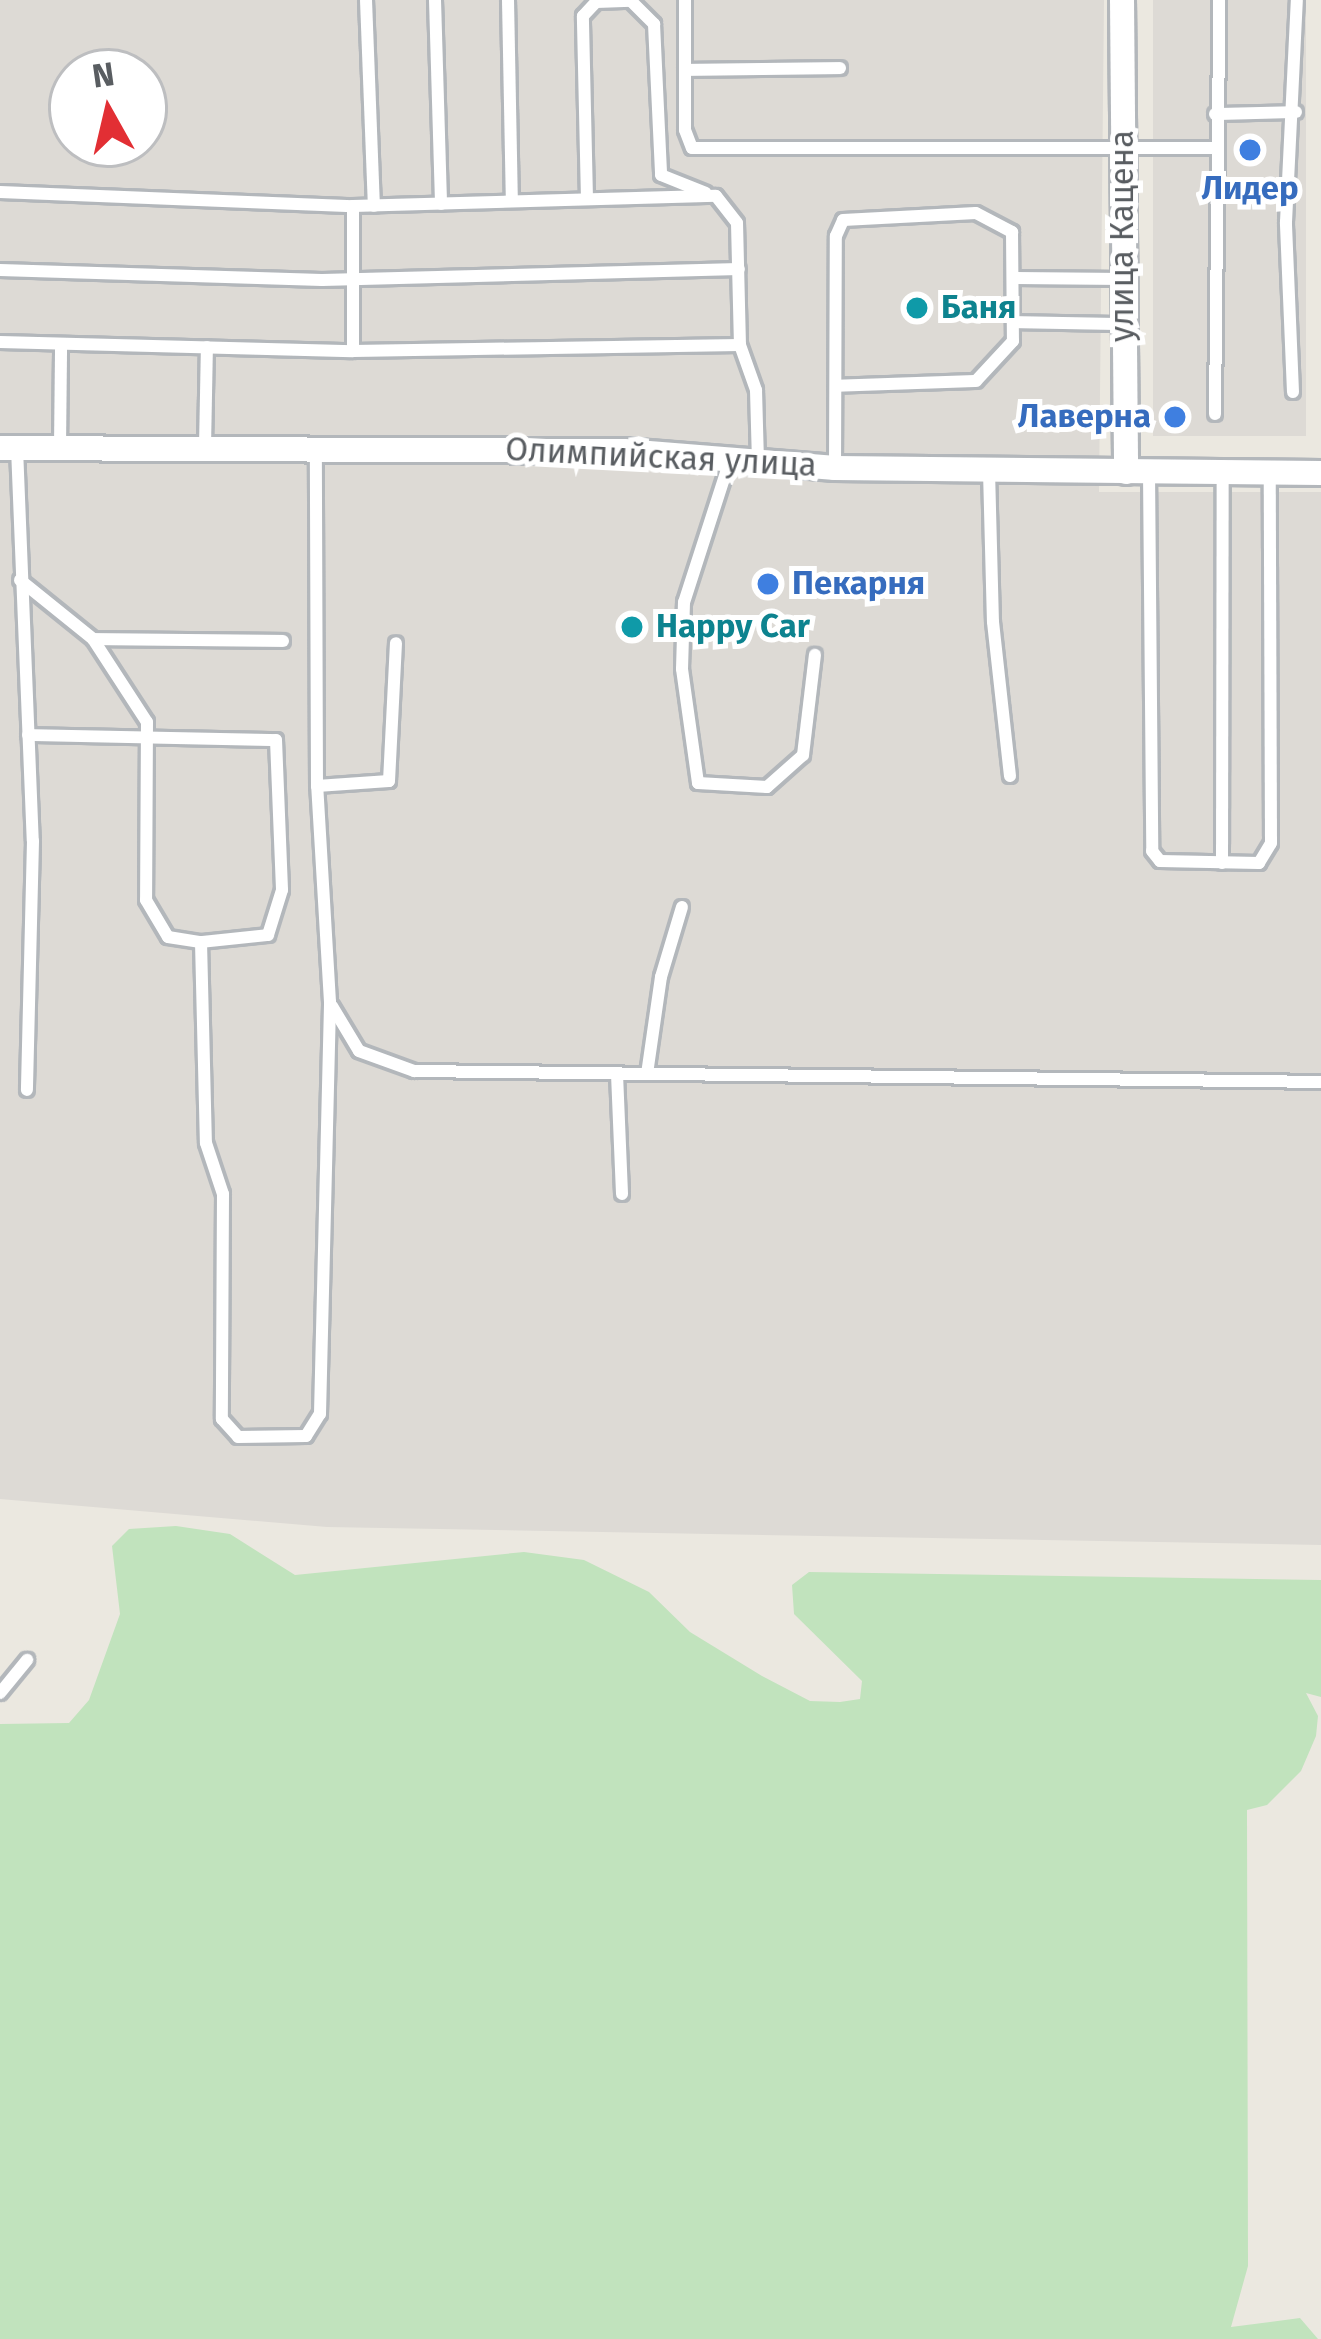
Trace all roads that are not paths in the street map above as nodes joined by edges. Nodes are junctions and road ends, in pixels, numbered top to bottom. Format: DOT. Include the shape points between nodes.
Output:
graph roads {
  1 [pos="366,0"];
  2 [pos="435,0"];
  3 [pos="508,0"];
  4 [pos="685,0"];
  5 [pos="1122,0"];
  6 [pos="1219,0"];
  7 [pos="1298,0"];
  8 [pos="840,68"];
  9 [pos="685,70"];
  10 [pos="1296,112"];
  11 [pos="1215,114"];
  12 [pos="1123,148"];
  13 [pos="1212,148"];
  14 [pos="0,192"];
  15 [pos="716,196"];
  16 [pos="587,200"];
  17 [pos="512,201"];
  18 [pos="441,204"];
  19 [pos="353,206"];
  20 [pos="374,206"];
  21 [pos="739,269"];
  22 [pos="0,270"];
  23 [pos="353,277"];
  24 [pos="1015,278"];
  25 [pos="1124,279"];
  26 [pos="1015,322"];
  27 [pos="1124,324"];
  28 [pos="0,342"];
  29 [pos="61,344"];
  30 [pos="740,344"];
  31 [pos="207,347"];
  32 [pos="353,351"];
  33 [pos="836,386"];
  34 [pos="1293,392"];
  35 [pos="1215,414"];
  36 [pos="205,447"];
  37 [pos="316,447"];
  38 [pos="9,448"];
  39 [pos="61,448"];
  40 [pos="730,460"];
  41 [pos="758,462"];
  42 [pos="835,467"];
  43 [pos="989,471"];
  44 [pos="1137,472"];
  45 [pos="1223,473"];
  46 [pos="1270,473"];
  47 [pos="1321,473"];
  48 [pos="20,580"];
  49 [pos="93,639"];
  50 [pos="283,641"];
  51 [pos="396,643"];
  52 [pos="815,656"];
  53 [pos="28,734"];
  54 [pos="148,735"];
  55 [pos="1010,776"];
  56 [pos="317,786"];
  57 [pos="1222,862"];
  58 [pos="682,908"];
  59 [pos="201,942"];
  60 [pos="330,1002"];
  61 [pos="617,1073"];
  62 [pos="647,1074"];
  63 [pos="1321,1082"];
  64 [pos="27,1090"];
  65 [pos="622,1194"];
  66 [pos="27,1660"];
  67 [pos="0,1693"];
  1 -- 20 [label="lane"];
  2 -- 18 [label="lane"];
  3 -- 17 [label="lane"];
  4 -- 9 [label="lane"];
  5 -- 12 [label="street, улица Кацена"];
  6 -- 11 [label="lane"];
  7 -- 10 [label="lane"];
  8 -- 9 [label="lane"];
  9 -- 12 [label="lane" via="692,148"];
  10 -- 11 [label="lane"];
  10 -- 34 [label="lane" via="1286,221"];
  11 -- 13 [label="lane"];
  12 -- 13 [label="lane"];
  12 -- 25 [label="street, улица Кацена"];
  13 -- 35 [label="lane"];
  14 -- 19 [label="lane"];
  15 -- 16 [label="lane"];
  15 -- 16 [label="lane" via="661,176 656,31 631,1 596,2 583,16"];
  15 -- 21 [label="lane" via="737,223"];
  16 -- 17 [label="lane"];
  17 -- 18 [label="lane"];
  18 -- 20 [label="lane"];
  19 -- 20 [label="lane"];
  19 -- 23 [label="lane"];
  21 -- 23 [label="lane"];
  21 -- 30 [label="lane"];
  22 -- 23 [label="lane"];
  23 -- 32 [label="lane"];
  24 -- 25 [label="lane"];
  24 -- 26 [label="lane"];
  24 -- 33 [label="lane" via="1012,232 985,215 843,220 836,236"];
  25 -- 27 [label="street, улица Кацена"];
  26 -- 27 [label="lane"];
  26 -- 33 [label="lane" via="1007,351 968,386"];
  27 -- 44 [label="street, улица Кацена"];
  28 -- 29 [label="lane"];
  29 -- 31 [label="lane"];
  29 -- 39 [label="lane"];
  30 -- 32 [label="lane"];
  30 -- 41 [label="lane" via="756,390"];
  31 -- 32 [label="lane"];
  31 -- 36 [label="lane"];
  33 -- 42 [label="lane"];
  36 -- 37 [label="street, Олимпийская улица"];
  36 -- 39 [label="street, Олимпийская улица"];
  37 -- 40 [label="street, Олимпийская улица"];
  37 -- 56 [label="lane"];
  38 -- 39 [label="street, Олимпийская улица"];
  38 -- 48 [label="lane"];
  40 -- 41 [label="street, Олимпийская улица"];
  40 -- 52 [label="lane" via="684,602 682,669 698,783 767,787 780,780 809,742"];
  41 -- 42 [label="street, Олимпийская улица"];
  42 -- 43 [label="street, Олимпийская улица"];
  43 -- 44 [label="street, Олимпийская улица"];
  43 -- 55 [label="lane" via="993,622"];
  44 -- 45 [label="street, Олимпийская улица"];
  44 -- 57 [label="lane" via="1152,851 1160,861"];
  45 -- 46 [label="street, Олимпийская улица"];
  45 -- 57 [label="lane"];
  46 -- 47 [label="street, Олимпийская улица"];
  46 -- 57 [label="lane" via="1271,843 1258,863"];
  48 -- 49 [label="lane"];
  48 -- 53 [label="lane"];
  49 -- 50 [label="lane"];
  49 -- 54 [label="lane" via="140,708"];
  51 -- 56 [label="lane" via="389,781"];
  53 -- 54 [label="lane"];
  53 -- 64 [label="lane"];
  54 -- 59 [label="lane" via="146,900 167,937"];
  54 -- 59 [label="lane" via="268,736 281,748 282,890 268,935"];
  56 -- 60 [label="lane"];
  58 -- 62 [label="lane" via="661,977"];
  59 -- 60 [label="lane" via="206,1143 223,1194 221,1408 238,1437 306,1436 320,1414"];
  60 -- 61 [label="lane" via="359,1051 394,1069"];
  61 -- 62 [label="lane"];
  61 -- 65 [label="lane"];
  62 -- 63 [label="lane"];
  66 -- 67 [label="lane"];
}
